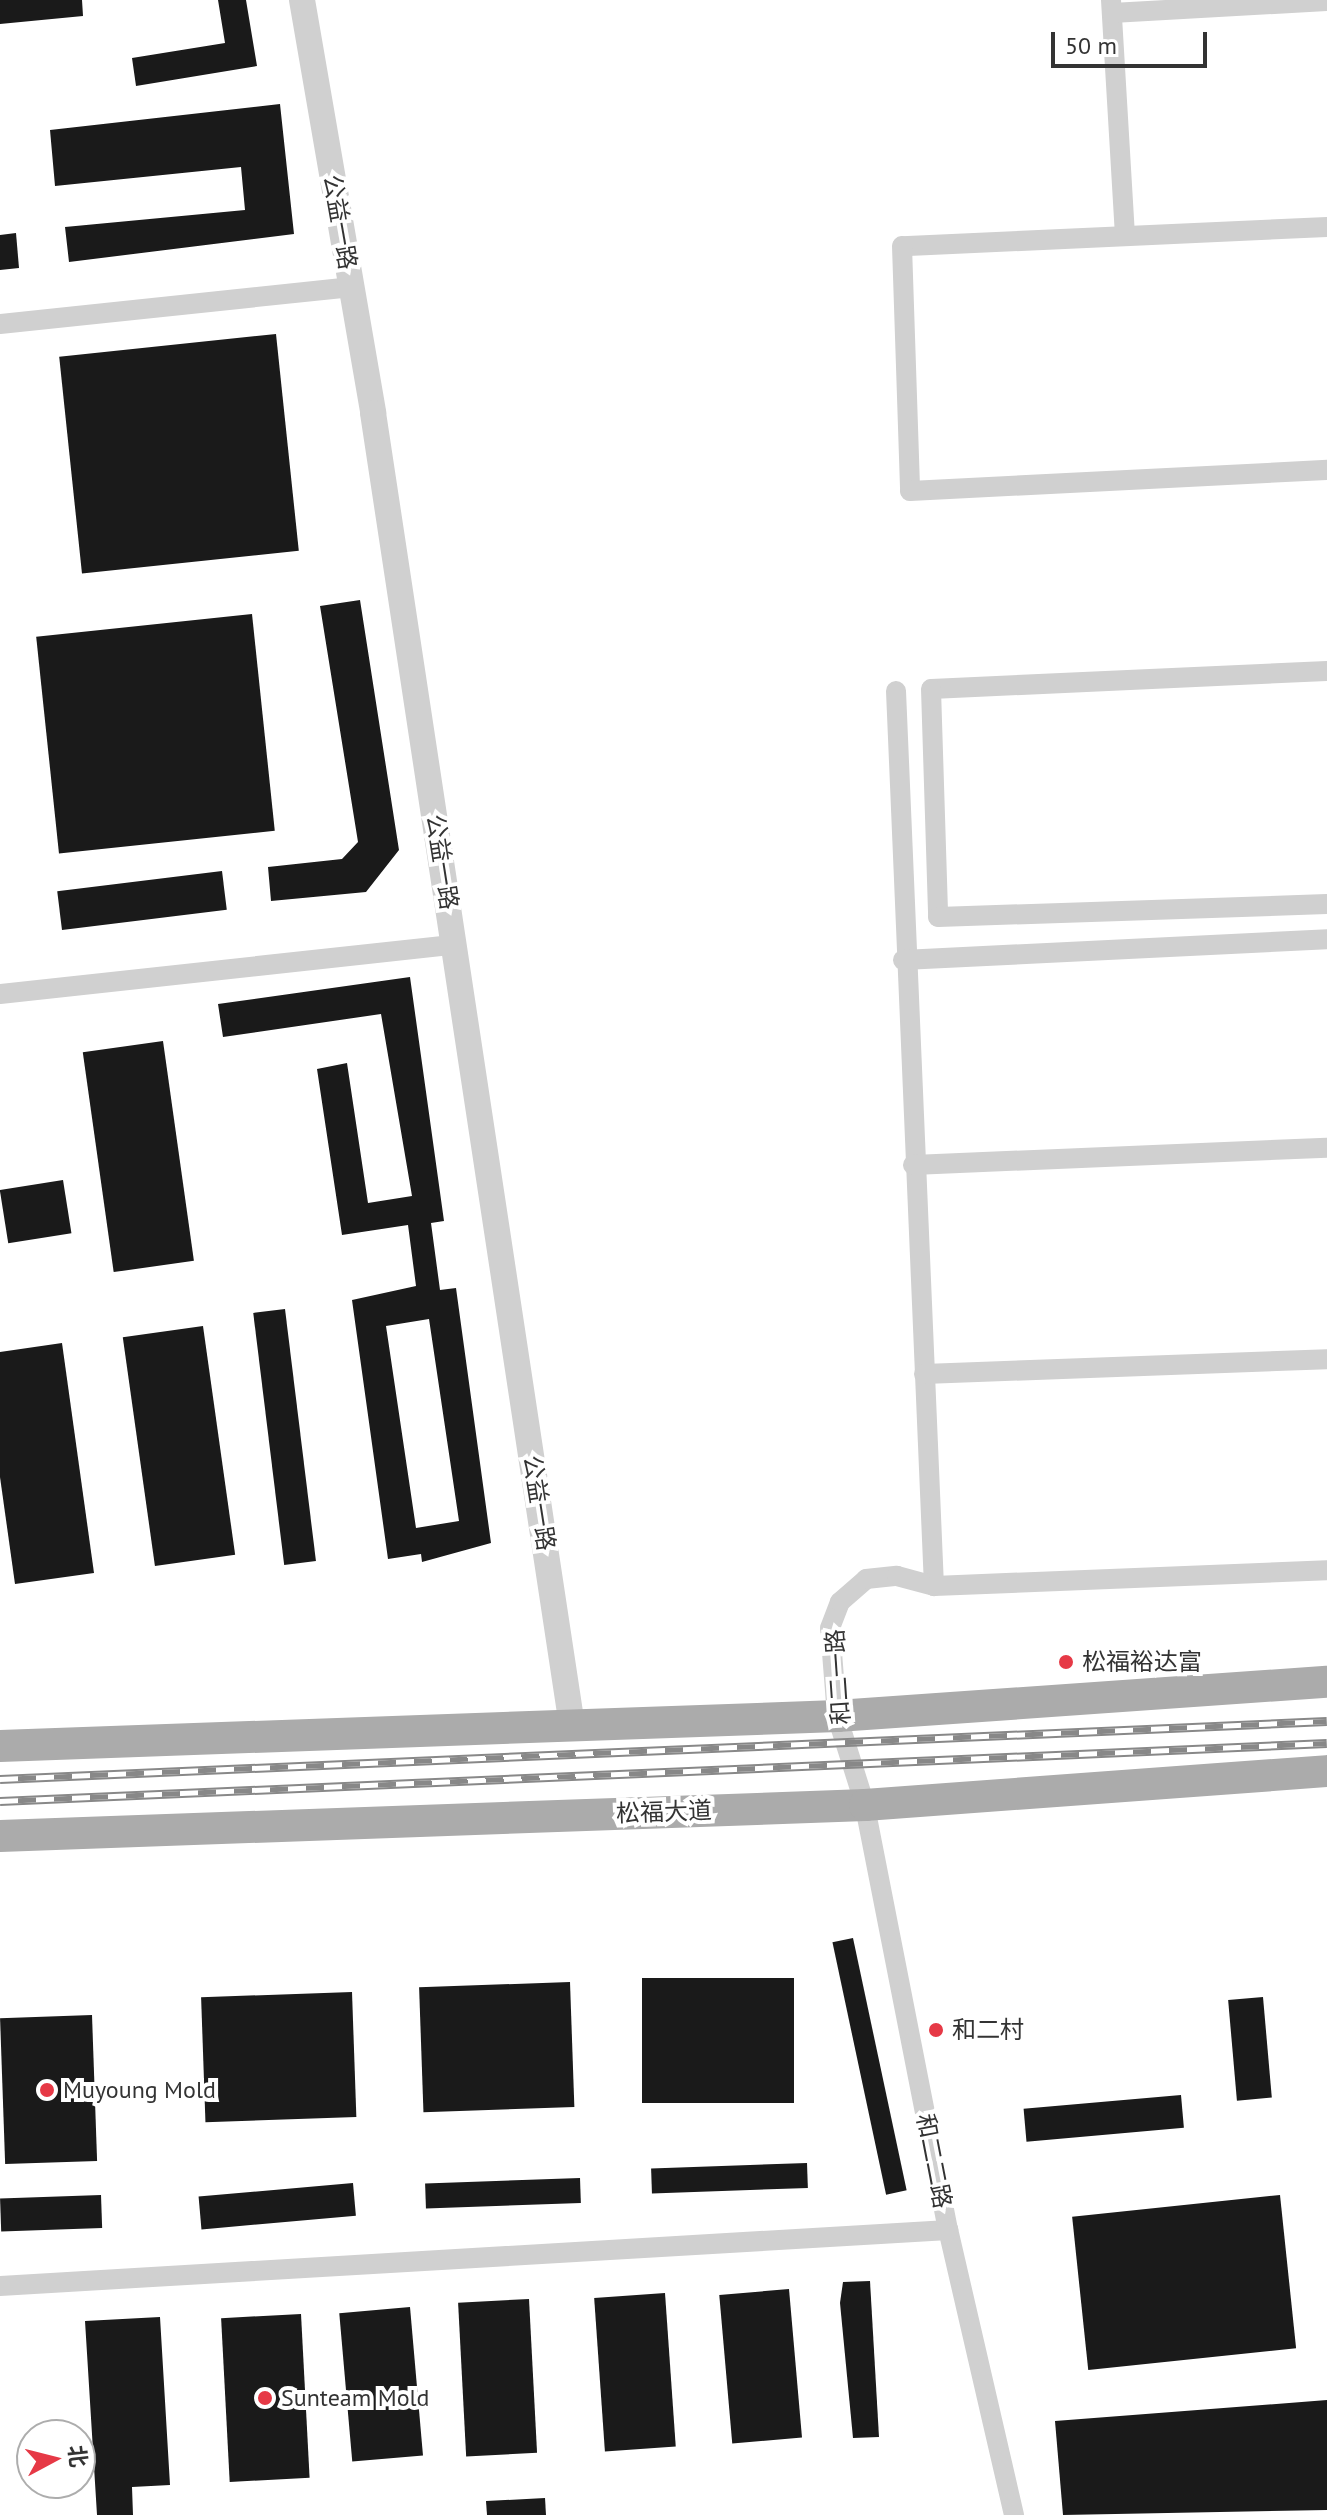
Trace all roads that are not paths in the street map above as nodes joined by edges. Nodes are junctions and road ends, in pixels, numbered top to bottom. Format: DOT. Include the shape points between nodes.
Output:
graph roads {
  1 [pos="302,0"];
  2 [pos="1327,1"];
  3 [pos="1111,6"];
  4 [pos="1327,227"];
  5 [pos="1125,236"];
  6 [pos="352,287"];
  7 [pos="0,324"];
  8 [pos="1327,470"];
  9 [pos="1327,671"];
  10 [pos="896,691"];
  11 [pos="1327,904"];
  12 [pos="1327,939"];
  13 [pos="454,945"];
  14 [pos="903,960"];
  15 [pos="0,994"];
  16 [pos="1327,1148"];
  17 [pos="913,1165"];
  18 [pos="1327,1359"];
  19 [pos="924,1374"];
  20 [pos="1327,1570"];
  21 [pos="934,1586"];
  22 [pos="1327,1682"];
  23 [pos="837,1716"];
  24 [pos="572,1726"];
  25 [pos="0,1746"];
  26 [pos="1327,1771"];
  27 [pos="865,1805"];
  28 [pos="0,1836"];
  29 [pos="948,2230"];
  30 [pos="0,2286"];
  31 [pos="1014,2515"];
  1 -- 6 [label="street, 公益一路"];
  2 -- 3 [label="street"];
  3 -- 5 [label="street"];
  4 -- 5 [label="street"];
  5 -- 8 [label="street" via="902,246 910,491"];
  6 -- 7 [label="street"];
  6 -- 13 [label="street, 公益一路"];
  9 -- 11 [label="street" via="931,689 938,917"];
  10 -- 14 [label="street"];
  12 -- 14 [label="street"];
  13 -- 15 [label="street"];
  13 -- 24 [label="street, 公益一路"];
  14 -- 17 [label="street"];
  16 -- 17 [label="street"];
  17 -- 19 [label="street"];
  18 -- 19 [label="street"];
  19 -- 21 [label="street"];
  20 -- 21 [label="street, 和二一路"];
  21 -- 23 [label="street, 和二一路" via="897,1576 866,1579 840,1602 830,1628"];
  22 -- 23 [label="main road"];
  23 -- 24 [label="main road"];
  23 -- 27 [label="street, 和二一路"];
  24 -- 25 [label="main road"];
  26 -- 27 [label="main road, 松福大道"];
  27 -- 28 [label="main road, 松福大道"];
  27 -- 29 [label="street, 和二二路"];
  29 -- 30 [label="street"];
  29 -- 31 [label="street, 和二二路"];
}
